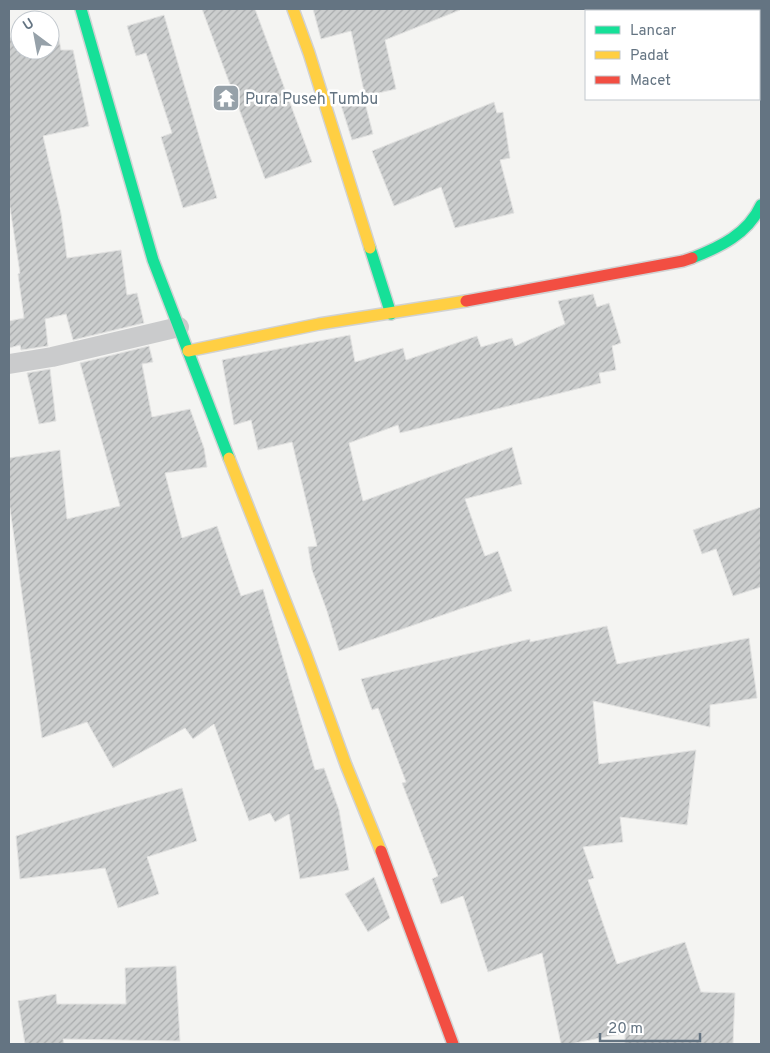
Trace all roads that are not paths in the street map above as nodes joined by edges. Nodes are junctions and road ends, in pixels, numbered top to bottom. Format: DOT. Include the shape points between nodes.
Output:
graph roads {
  1 [pos="81,9"];
  2 [pos="293,9"];
  3 [pos="761,205"];
  4 [pos="391,314"];
  5 [pos="179,327"];
  6 [pos="188,351"];
  7 [pos="9,364"];
  8 [pos="454,1044"];
  1 -- 5 [label="street" via="134,201"];
  2 -- 4 [label="street"];
  3 -- 4 [label="street" via="738,234 719,247 683,260"];
  4 -- 6 [label="street" via="319,324"];
  5 -- 6 [label="street"];
  5 -- 7 [label="lane"];
  6 -- 8 [label="street"];
}
